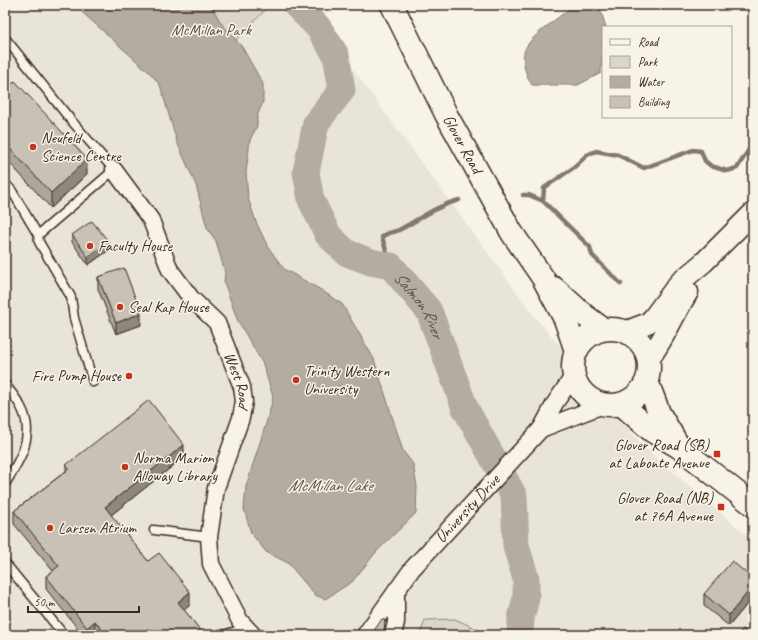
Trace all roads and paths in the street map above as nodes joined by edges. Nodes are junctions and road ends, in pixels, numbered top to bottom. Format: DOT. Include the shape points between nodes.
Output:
graph roads {
  1 [pos="392,5"];
  2 [pos="5,38"];
  3 [pos="114,170"];
  4 [pos="5,183"];
  5 [pos="753,213"];
  6 [pos="38,235"];
  7 [pos="704,262"];
  8 [pos="543,278"];
  9 [pos="604,329"];
  10 [pos="627,332"];
  11 [pos="576,351"];
  12 [pos="649,359"];
  13 [pos="574,375"];
  14 [pos="93,382"];
  15 [pos="647,382"];
  16 [pos="5,384"];
  17 [pos="612,404"];
  18 [pos="539,431"];
  19 [pos="679,448"];
  20 [pos="5,484"];
  21 [pos="753,505"];
  22 [pos="154,530"];
  23 [pos="208,537"];
  24 [pos="5,563"];
  25 [pos="396,590"];
  26 [pos="249,631"];
  27 [pos="64,635"];
  28 [pos="223,635"];
  29 [pos="366,635"];
  30 [pos="393,635"];
  1 -- 8 [label="main road, Glover Road" via="447,116 512,233"];
  2 -- 3 [label="lane"];
  3 -- 6 [label="lane"];
  3 -- 23 [label="street, West Road" via="151,220 170,270 191,298 217,323 242,387 244,400 241,418 216,488"];
  4 -- 6 [label="lane"];
  5 -- 7 [label="street"];
  6 -- 14 [label="lane" via="39,242 71,297 74,318"];
  7 -- 10 [label="street" via="679,282 651,320"];
  7 -- 12 [label="street" via="677,308 659,346"];
  8 -- 9 [label="main road, Glover Road" via="584,315"];
  8 -- 11 [label="main road, Glover Road" via="565,319"];
  9 -- 10 [label="main road" via="612,328"];
  9 -- 11 [label="main road" via="587,336"];
  10 -- 12 [label="main road" via="645,347"];
  11 -- 13 [label="main road" via="573,359"];
  12 -- 15 [label="main road"];
  13 -- 17 [label="main road" via="577,386 593,401"];
  13 -- 18 [label="street, University Drive"];
  15 -- 17 [label="main road" via="641,392 632,399"];
  15 -- 19 [label="main road" via="658,412"];
  16 -- 20 [label="lane" via="21,408 27,430 24,452"];
  17 -- 18 [label="street, University Drive"];
  17 -- 19 [label="main road"];
  18 -- 25 [label="street, University Drive" via="412,569"];
  19 -- 21 [label="main road"];
  22 -- 23 [label="lane"];
  23 -- 26 [label="street, West Road" via="211,564 240,621"];
  24 -- 27 [label="lane"];
  25 -- 29 [label="street, University Drive"];
  25 -- 30 [label="street" via="396,622"];
  26 -- 28 [label="lane"];
}
